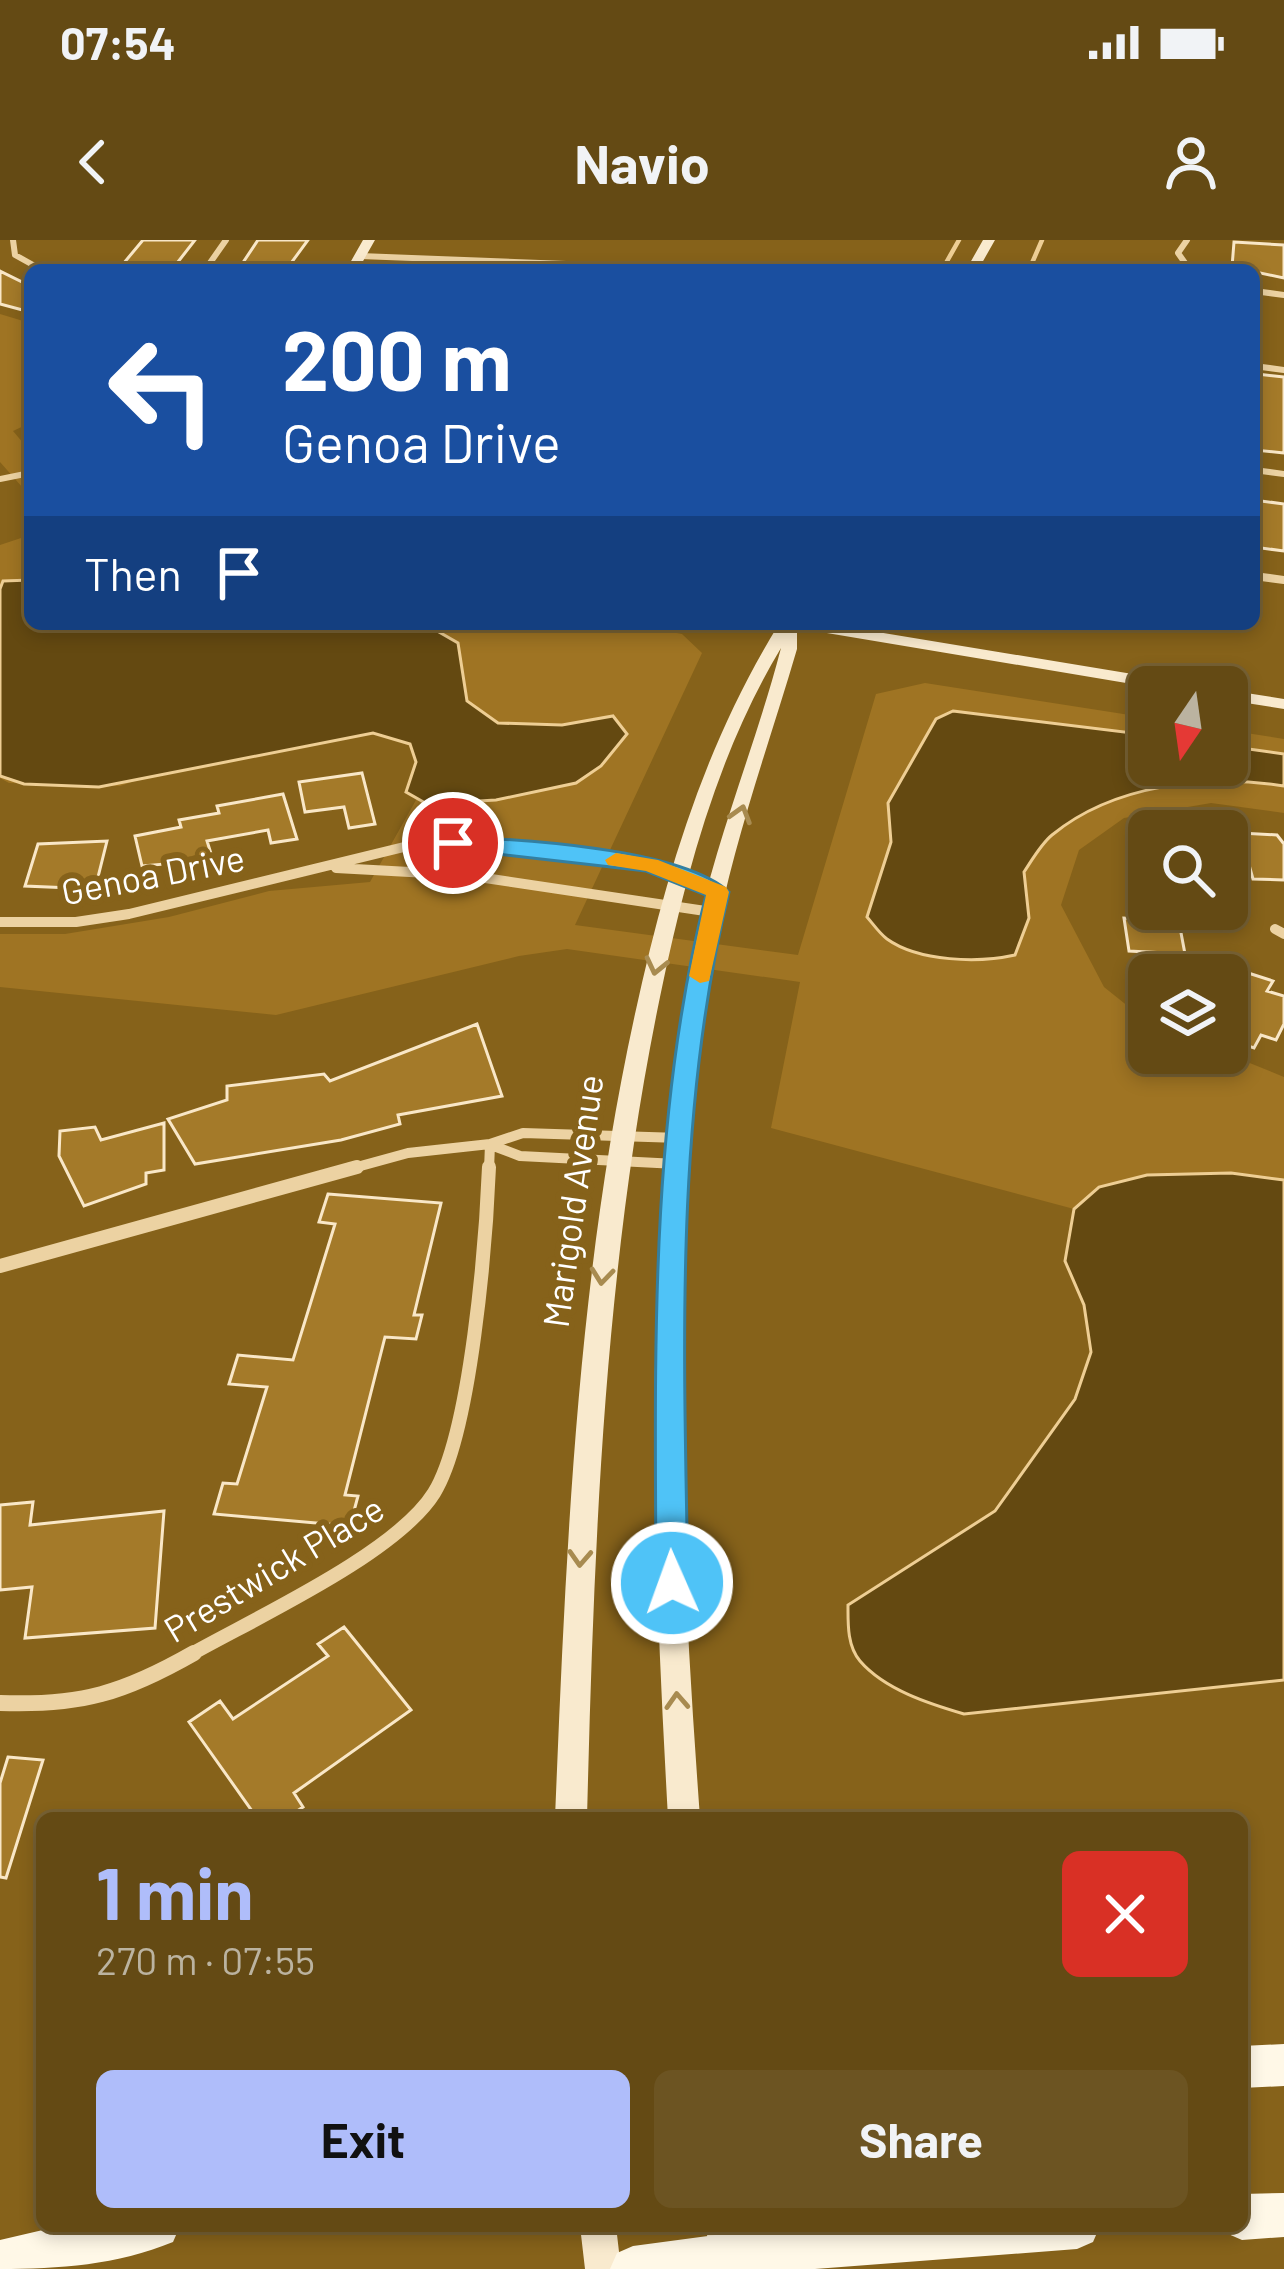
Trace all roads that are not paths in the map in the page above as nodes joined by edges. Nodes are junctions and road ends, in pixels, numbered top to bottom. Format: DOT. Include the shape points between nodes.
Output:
graph roads {
  1 [pos="13,240"];
  2 [pos="369,240"];
  3 [pos="360,256"];
  4 [pos="31,264"];
  5 [pos="355,264"];
  6 [pos="566,264"];
  7 [pos="784,630"];
  8 [pos="788,630"];
  9 [pos="836,630"];
  10 [pos="1128,678"];
  11 [pos="1248,698"];
  12 [pos="1284,704"];
  13 [pos="316,868"];
  14 [pos="677,878"];
  15 [pos="715,902"];
  16 [pos="669,906"];
  17 [pos="0,922"];
  18 [pos="490,1144"];
  19 [pos="620,1148"];
  20 [pos="678,1151"];
  21 [pos="0,1266"];
  22 [pos="0,1703"];
  23 [pos="572,1812"];
  24 [pos="684,1812"];
  25 [pos="1284,2065"];
  26 [pos="1248,2067"];
  27 [pos="1284,2215"];
  28 [pos="1248,2217"];
  29 [pos="132,2232"];
  30 [pos="599,2232"];
  31 [pos="986,2232"];
  32 [pos="727,2249"];
  33 [pos="0,2264"];
  34 [pos="603,2269"];
  35 [pos="633,2269"];
  1 -- 4 [label="street" via="15,255"];
  2 -- 3 [label="main road"];
  3 -- 5 [label="main road"];
  3 -- 6 [label="street"];
  7 -- 14 [label="main road, Marigold Avenue" via="737,706"];
  15 -- 8 [label="main road, Marigold Avenue, one-way"];
  9 -- 10 [label="main road"];
  11 -- 12 [label="main road"];
  13 -- 14 [label="street, Genoa Drive" via="453,843 650,865"];
  13 -- 16 [label="street, Genoa Drive" via="465,874"];
  13 -- 17 [label="street, Genoa Drive" via="129,914"];
  14 -- 15 [label="street, Genoa Drive"];
  14 -- 16 [label="main road, Marigold Avenue"];
  15 -- 16 [label="street, Genoa Drive"];
  15 -- 20 [label="main road, Marigold Avenue"];
  16 -- 19 [label="main road, Marigold Avenue, one-way"];
  18 -- 19 [label="street" via="520,1156"];
  18 -- 19 [label="street" via="523,1133"];
  18 -- 21 [label="street" via="408,1153"];
  18 -- 22 [label="street, Prestwick Place" via="457,1437 433,1495 381,1545 148,1680 58,1705"];
  19 -- 20 [label="street"];
  19 -- 20 [label="street"];
  19 -- 23 [label="main road, Marigold Avenue, one-way" via="585,1442"];
  24 -- 20 [label="main road, Marigold Avenue, one-way" via="670,1539"];
  25 -- 26 [label="main road"];
  27 -- 28 [label="main road"];
  29 -- 33 [label="main road"];
  30 -- 34 [label="main road"];
  31 -- 32 [label="main road"];
  32 -- 35 [label="main road"];
}
